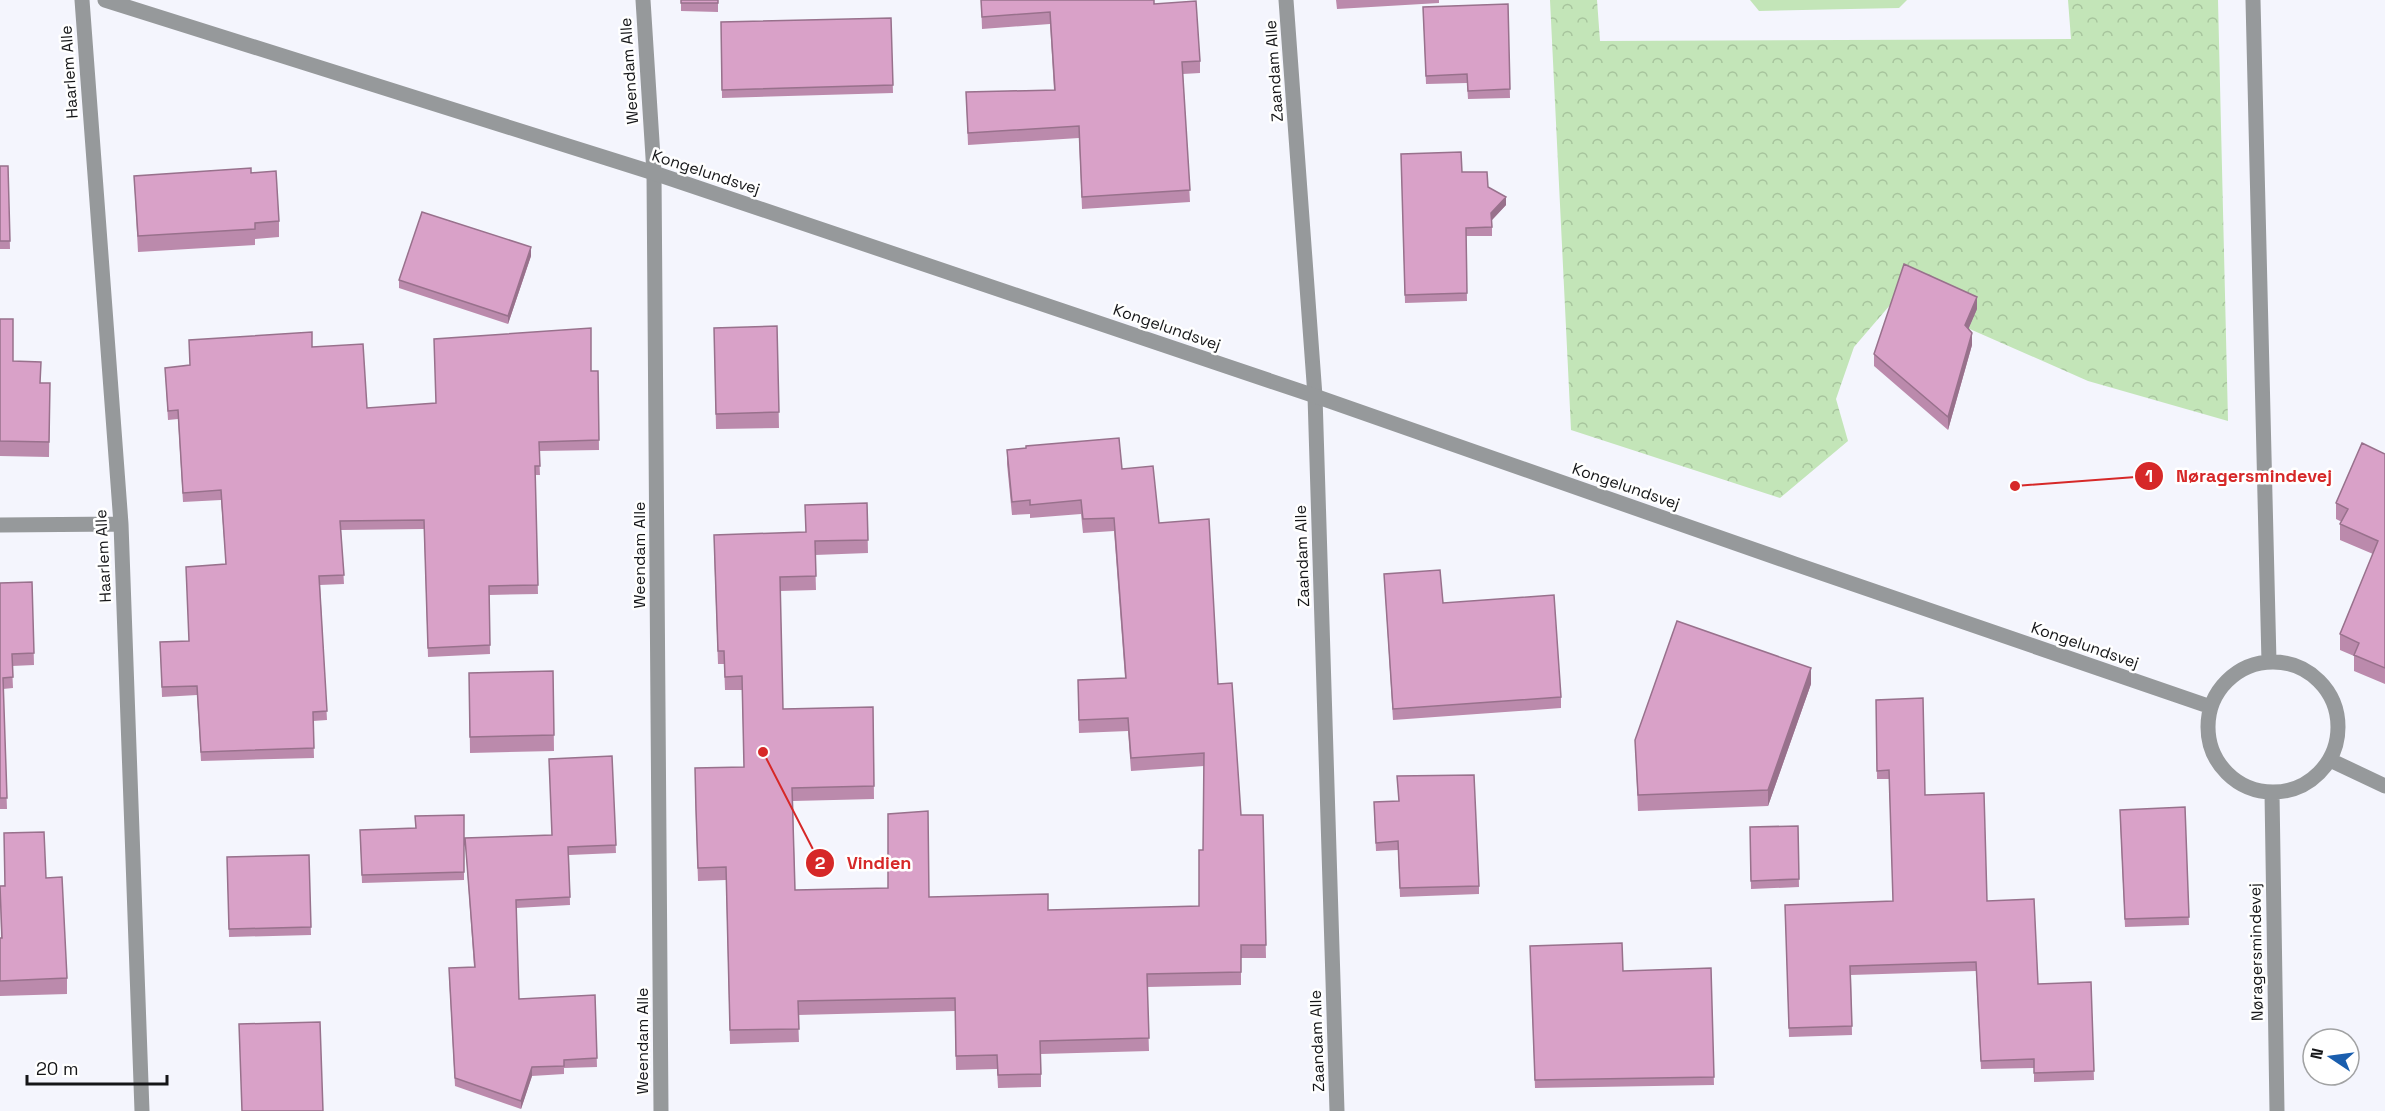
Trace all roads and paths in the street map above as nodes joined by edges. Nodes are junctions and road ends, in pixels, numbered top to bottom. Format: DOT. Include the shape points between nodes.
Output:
graph roads {
  1 [pos="81,0"];
  2 [pos="105,0"];
  3 [pos="643,0"];
  4 [pos="1286,0"];
  5 [pos="2253,0"];
  6 [pos="654,173"];
  7 [pos="1315,396"];
  8 [pos="121,524"];
  9 [pos="0,525"];
  10 [pos="2269,662"];
  11 [pos="2211,707"];
  12 [pos="2330,760"];
  13 [pos="2385,786"];
  14 [pos="2271,793"];
  15 [pos="142,1111"];
  16 [pos="661,1111"];
  17 [pos="1337,1111"];
  18 [pos="2277,1111"];
  1 -- 8 [label="street, Haarlem Alle"];
  2 -- 6 [label="street, Kongelundsvej"];
  3 -- 6 [label="street, Weendam Alle"];
  4 -- 7 [label="street, Zaandam Alle"];
  5 -- 10 [label="street"];
  6 -- 7 [label="street, Kongelundsvej"];
  6 -- 16 [label="street, Weendam Alle"];
  7 -- 11 [label="street, Kongelundsvej"];
  7 -- 17 [label="street, Zaandam Alle"];
  8 -- 9 [label="street"];
  8 -- 15 [label="street, Haarlem Alle"];
  10 -- 11 [label="street" via="2244,669 2224,684"];
  10 -- 12 [label="street" via="2292,665 2313,675 2328,693 2337,714 2338,738"];
  11 -- 14 [label="street" via="2207,731 2213,755 2228,775 2248,788"];
  12 -- 13 [label="street"];
  12 -- 14 [label="street" via="2305,784"];
  14 -- 18 [label="street, Nøragersmindevej"];
}
